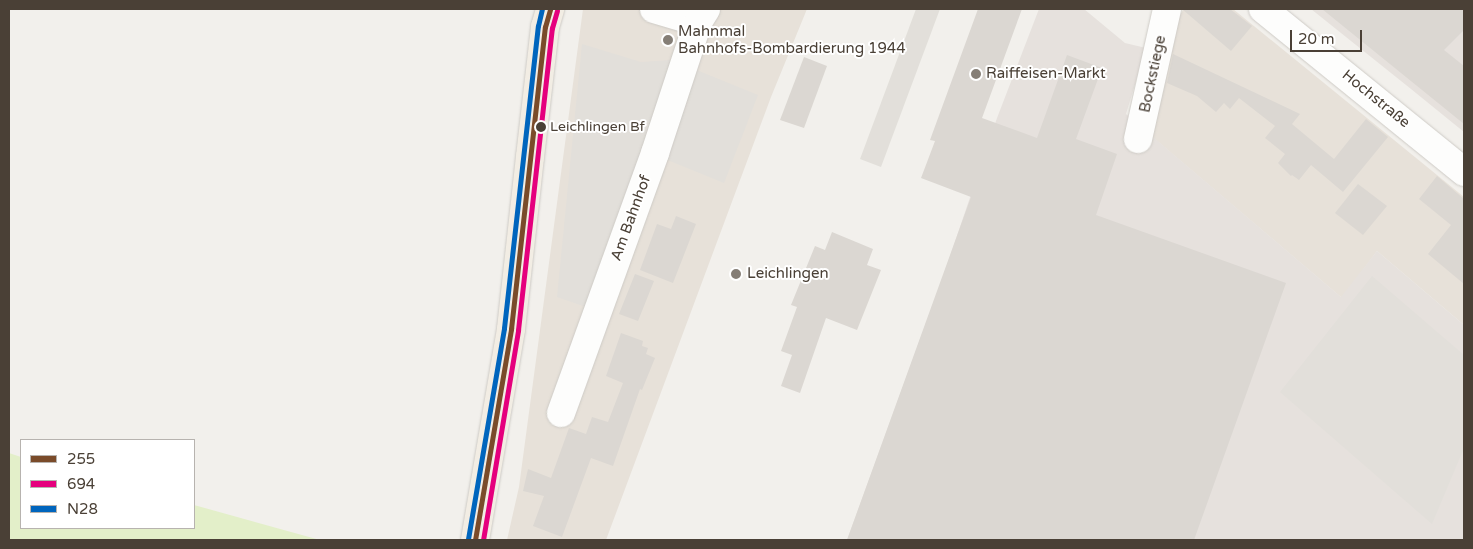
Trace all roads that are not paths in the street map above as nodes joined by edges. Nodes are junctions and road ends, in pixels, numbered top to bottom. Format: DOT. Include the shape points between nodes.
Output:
graph roads {
  1 [pos="550,9"];
  2 [pos="654,9"];
  3 [pos="1167,9"];
  4 [pos="1263,9"];
  5 [pos="702,16"];
  6 [pos="1138,138"];
  7 [pos="1464,172"];
  8 [pos="562,413"];
  9 [pos="475,540"];
  1 -- 9 [label="main road" via="511,329"];
  2 -- 5 [label="street, Am Bahnhof"];
  3 -- 6 [label="street, Bockstiege"];
  4 -- 7 [label="street, Hochstraße"];
  5 -- 8 [label="street, Am Bahnhof"];
}
